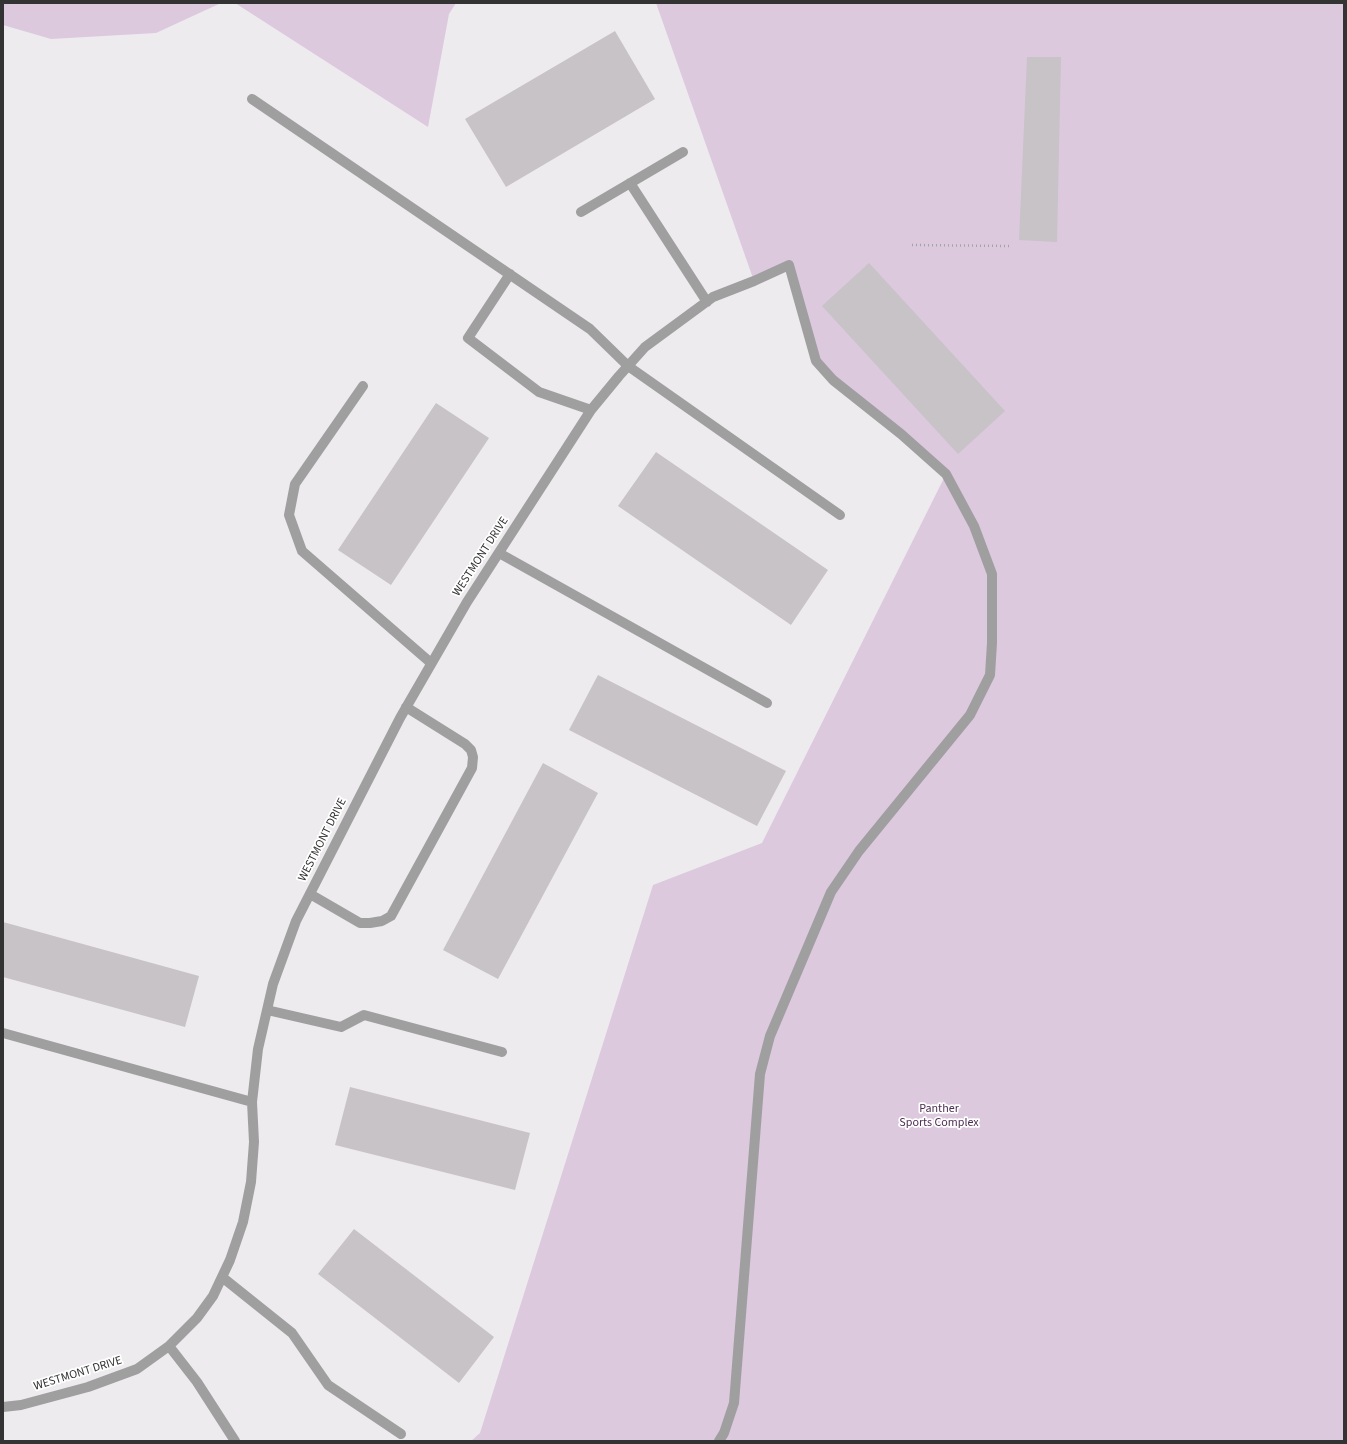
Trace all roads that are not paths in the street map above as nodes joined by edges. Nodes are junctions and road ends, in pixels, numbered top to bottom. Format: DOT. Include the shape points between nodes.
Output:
graph roads {
  1 [pos="252,99"];
  2 [pos="683,152"];
  3 [pos="630,184"];
  4 [pos="581,212"];
  5 [pos="510,274"];
  6 [pos="707,302"];
  7 [pos="628,366"];
  8 [pos="363,386"];
  9 [pos="591,410"];
  10 [pos="840,515"];
  11 [pos="499,553"];
  12 [pos="431,663"];
  13 [pos="767,702"];
  14 [pos="406,707"];
  15 [pos="310,894"];
  16 [pos="268,1010"];
  17 [pos="3,1033"];
  18 [pos="502,1052"];
  19 [pos="252,1102"];
  20 [pos="222,1277"];
  21 [pos="169,1346"];
  22 [pos="3,1407"];
  23 [pos="401,1434"];
  24 [pos="235,1441"];
  25 [pos="719,1441"];
  1 -- 5 [label="street"];
  2 -- 3 [label="street"];
  3 -- 4 [label="street"];
  3 -- 6 [label="street"];
  5 -- 7 [label="street" via="590,329"];
  5 -- 9 [label="street" via="468,338 539,392"];
  6 -- 7 [label="street, WESTMONT DRIVE" via="646,346"];
  6 -- 25 [label="street, WESTMONT DRIVE" via="789,265 816,362 833,380 946,474 974,526 992,574 990,674 970,715 859,851 831,892 770,1036 760,1074 734,1403"];
  7 -- 9 [label="street, WESTMONT DRIVE"];
  7 -- 10 [label="street"];
  8 -- 12 [label="street" via="295,484 289,515 302,551"];
  9 -- 11 [label="street, WESTMONT DRIVE"];
  11 -- 12 [label="street, WESTMONT DRIVE"];
  11 -- 13 [label="street"];
  12 -- 14 [label="street, WESTMONT DRIVE"];
  14 -- 15 [label="street, WESTMONT DRIVE"];
  14 -- 15 [label="street" via="465,744 471,750 472,768 391,916 370,923 360,923"];
  15 -- 16 [label="street, WESTMONT DRIVE" via="294,928 274,984"];
  16 -- 18 [label="street" via="341,1027 364,1015"];
  16 -- 19 [label="street, WESTMONT DRIVE" via="258,1049"];
  17 -- 19 [label="street"];
  19 -- 20 [label="street, WESTMONT DRIVE" via="254,1142 251,1182 243,1222"];
  20 -- 21 [label="street, WESTMONT DRIVE" via="213,1296 197,1318"];
  20 -- 23 [label="street" via="292,1333 328,1385"];
  21 -- 22 [label="street, WESTMONT DRIVE" via="138,1369 88,1387 21,1405"];
  21 -- 24 [label="street" via="197,1382"];
}
